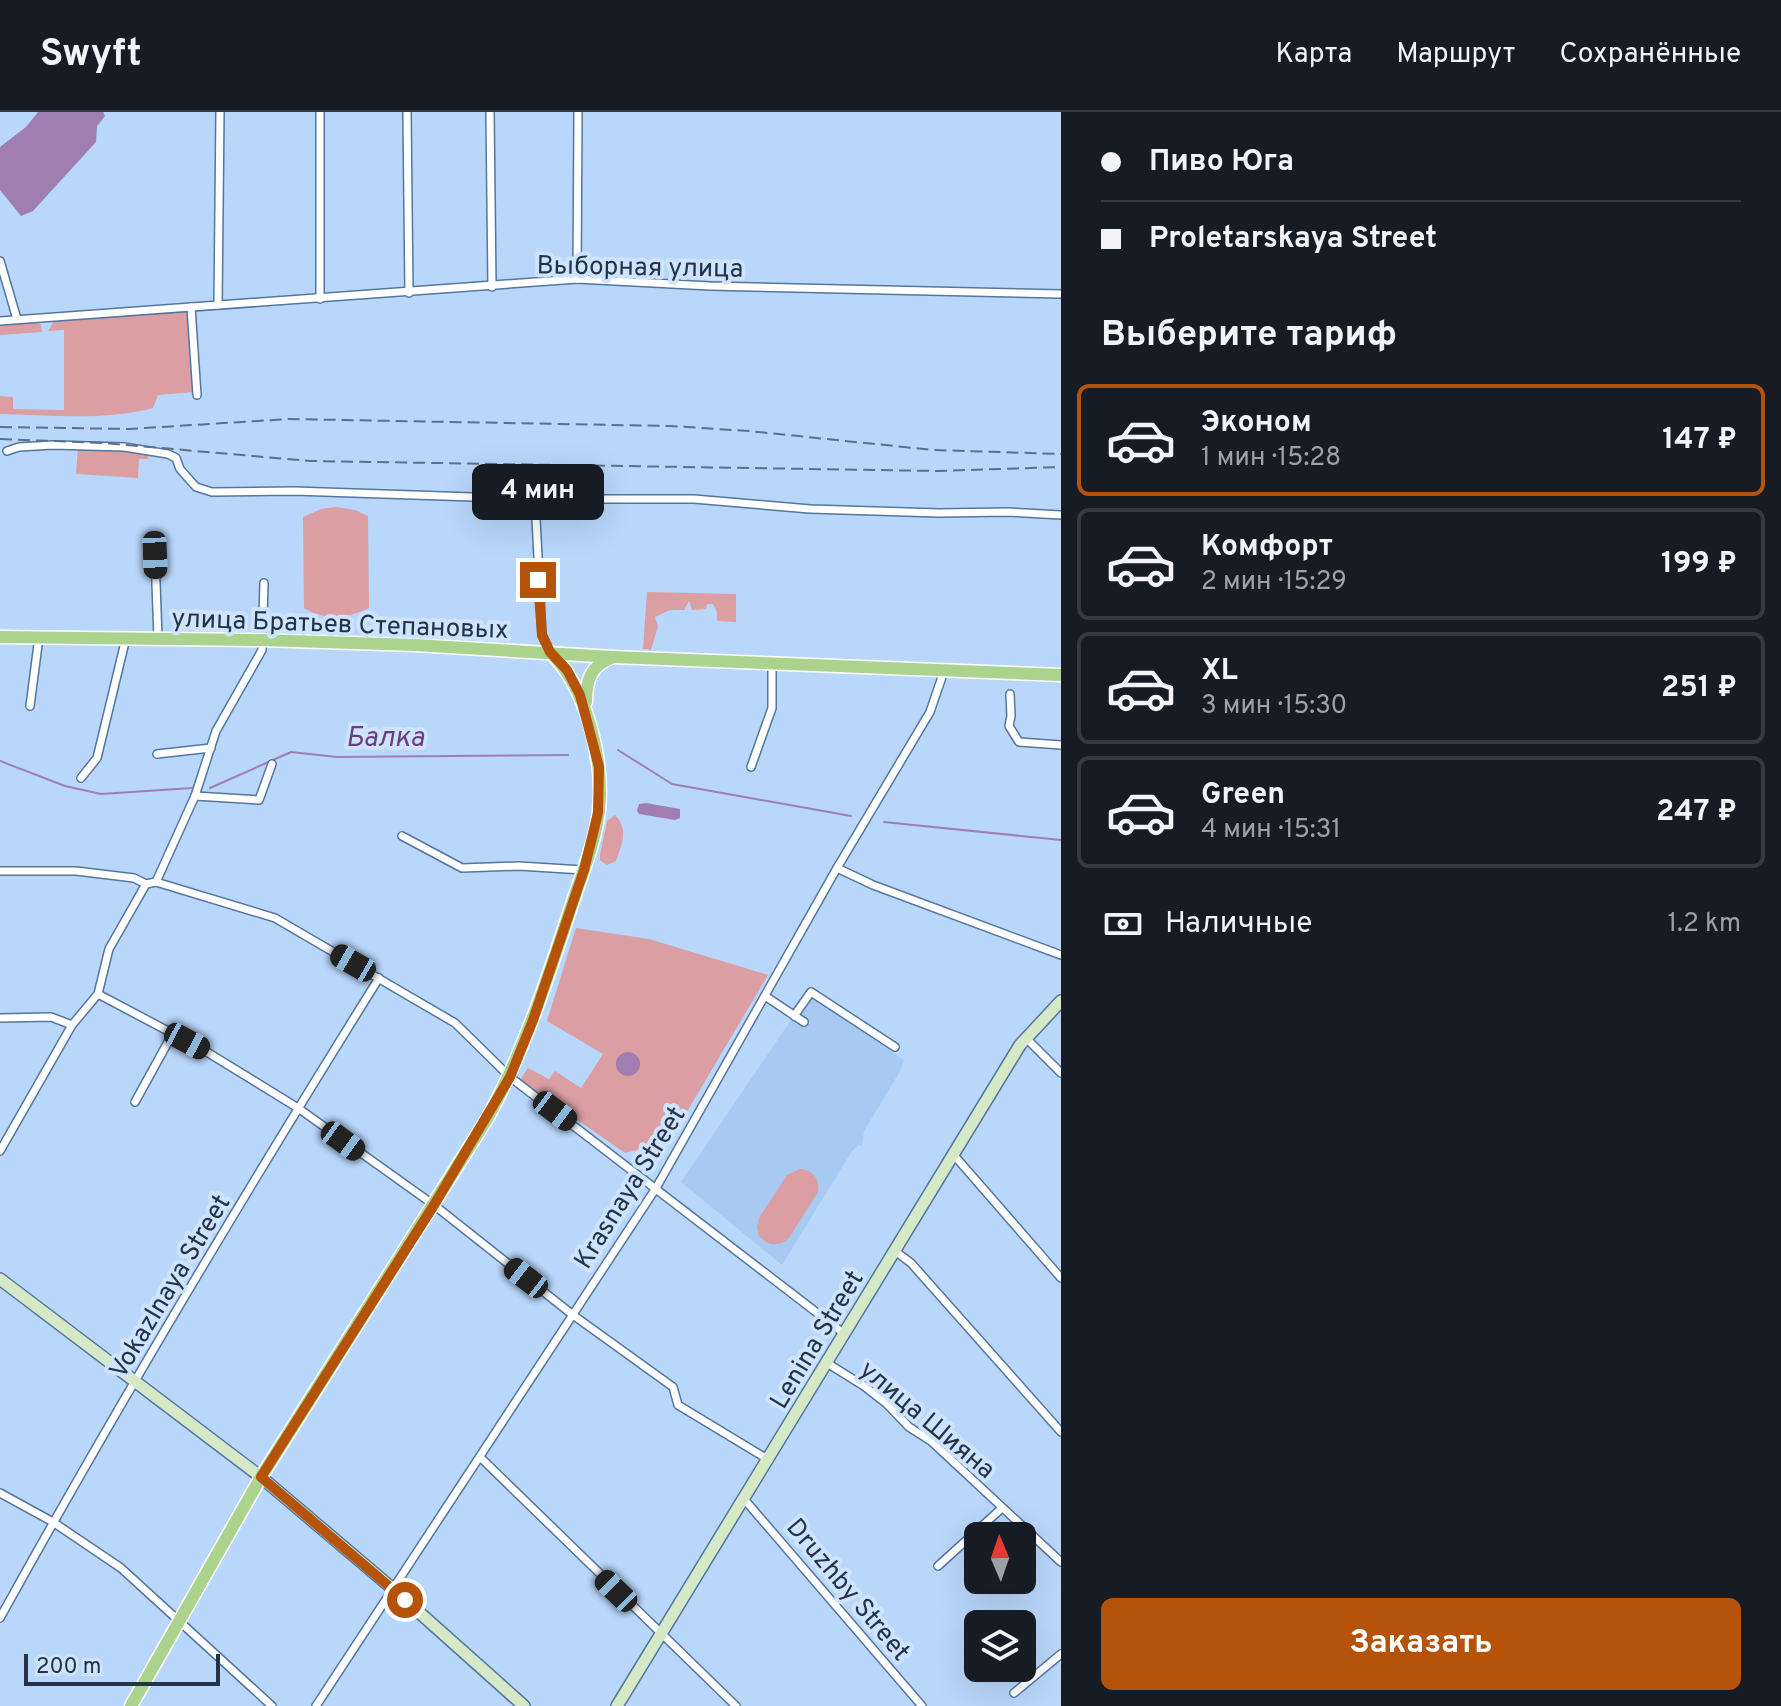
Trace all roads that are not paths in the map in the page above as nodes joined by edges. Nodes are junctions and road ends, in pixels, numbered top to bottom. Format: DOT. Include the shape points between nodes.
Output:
graph roads {
  1 [pos="220,112"];
  2 [pos="320,112"];
  3 [pos="407,112"];
  4 [pos="490,112"];
  5 [pos="578,112"];
  6 [pos="0,261"];
  7 [pos="577,279"];
  8 [pos="492,287"];
  9 [pos="409,293"];
  10 [pos="1061,294"];
  11 [pos="320,299"];
  12 [pos="218,305"];
  13 [pos="191,307"];
  14 [pos="17,319"];
  15 [pos="0,321"];
  16 [pos="197,395"];
  17 [pos="7,451"];
  18 [pos="535,499"];
  19 [pos="1061,515"];
  20 [pos="155,555"];
  21 [pos="264,583"];
  22 [pos="0,637"];
  23 [pos="39,637"];
  24 [pos="126,638"];
  25 [pos="158,639"];
  26 [pos="262,640"];
  27 [pos="550,652"];
  28 [pos="613,657"];
  29 [pos="772,664"];
  30 [pos="944,671"];
  31 [pos="1061,675"];
  32 [pos="1010,694"];
  33 [pos="30,706"];
  34 [pos="585,713"];
  35 [pos="1061,745"];
  36 [pos="211,748"];
  37 [pos="157,754"];
  38 [pos="272,764"];
  39 [pos="751,767"];
  40 [pos="81,778"];
  41 [pos="195,796"];
  42 [pos="402,836"];
  43 [pos="837,868"];
  44 [pos="584,870"];
  45 [pos="0,871"];
  46 [pos="156,882"];
  47 [pos="146,884"];
  48 [pos="1061,955"];
  49 [pos="379,978"];
  50 [pos="98,994"];
  51 [pos="765,996"];
  52 [pos="1061,1001"];
  53 [pos="794,1016"];
  54 [pos="0,1018"];
  55 [pos="804,1022"];
  56 [pos="72,1025"];
  57 [pos="173,1033"];
  58 [pos="1026,1038"];
  59 [pos="895,1047"];
  60 [pos="1061,1073"];
  61 [pos="510,1077"];
  62 [pos="135,1102"];
  63 [pos="298,1108"];
  64 [pos="0,1151"];
  65 [pos="953,1154"];
  66 [pos="656,1188"];
  67 [pos="434,1205"];
  68 [pos="895,1251"];
  69 [pos="1061,1278"];
  70 [pos="0,1279"];
  71 [pos="573,1315"];
  72 [pos="842,1332"];
  73 [pos="827,1363"];
  74 [pos="135,1381"];
  75 [pos="1061,1432"];
  76 [pos="481,1458"];
  77 [pos="769,1460"];
  78 [pos="261,1477"];
  79 [pos="0,1493"];
  80 [pos="744,1499"];
  81 [pos="1002,1508"];
  82 [pos="53,1522"];
  83 [pos="1017,1522"];
  84 [pos="1036,1540"];
  85 [pos="1061,1562"];
  86 [pos="938,1566"];
  87 [pos="393,1589"];
  88 [pos="0,1618"];
  89 [pos="180,1622"];
  90 [pos="661,1636"];
  91 [pos="1061,1654"];
  92 [pos="1014,1693"];
  93 [pos="131,1706"];
  94 [pos="272,1706"];
  95 [pos="316,1706"];
  96 [pos="524,1706"];
  97 [pos="617,1706"];
  98 [pos="736,1706"];
  99 [pos="922,1706"];
  1 -- 12 [label="street"];
  2 -- 11 [label="street"];
  3 -- 9 [label="street"];
  4 -- 8 [label="street"];
  5 -- 7 [label="street"];
  6 -- 14 [label="street"];
  7 -- 8 [label="street, Выборная улица"];
  7 -- 10 [label="street, Выборная улица"];
  8 -- 9 [label="street, Выборная улица"];
  9 -- 11 [label="street, Выборная улица"];
  11 -- 12 [label="street, Выборная улица"];
  12 -- 13 [label="street, Выборная улица"];
  13 -- 14 [label="street, Выборная улица"];
  13 -- 16 [label="street"];
  14 -- 15 [label="street, Выборная улица"];
  17 -- 18 [label="street" via="53,445 168,454 196,487 212,492"];
  18 -- 19 [label="street" via="694,499 810,509"];
  18 -- 27 [label="street" via="542,635"];
  20 -- 25 [label="street"];
  21 -- 26 [label="street"];
  22 -- 23 [label="main road, улица Братьев Степановых"];
  23 -- 24 [label="main road, улица Братьев Степановых"];
  23 -- 33 [label="street"];
  24 -- 25 [label="main road, улица Братьев Степановых"];
  24 -- 40 [label="street" via="97,758"];
  25 -- 26 [label="main road, улица Братьев Степановых"];
  26 -- 27 [label="main road, улица Братьев Степановых"];
  26 -- 36 [label="street" via="262,650"];
  27 -- 28 [label="main road, улица Братьев Степановых"];
  27 -- 34 [label="main road" via="567,670"];
  28 -- 29 [label="main road, улица Братьев Степановых"];
  28 -- 34 [label="main road" via="590,674"];
  29 -- 30 [label="main road, улица Братьев Степановых"];
  29 -- 39 [label="street" via="772,708"];
  30 -- 31 [label="main road, улица Братьев Степановых"];
  30 -- 43 [label="street, Krasnaya Street" via="930,712"];
  32 -- 35 [label="street" via="1009,726 1019,742"];
  34 -- 44 [label="main road" via="599,767 600,797"];
  36 -- 37 [label="street"];
  36 -- 41 [label="street"];
  38 -- 41 [label="street" via="259,800"];
  41 -- 46 [label="street"];
  42 -- 44 [label="street" via="462,868"];
  43 -- 48 [label="street"];
  43 -- 51 [label="street, Krasnaya Street"];
  44 -- 61 [label="main road"];
  45 -- 47 [label="street, улица Шияна" via="76,871"];
  46 -- 47 [label="street, улица Шияна"];
  46 -- 49 [label="street, улица Шияна" via="275,918"];
  47 -- 50 [label="street" via="109,949"];
  49 -- 61 [label="street, улица Шияна" via="455,1023"];
  49 -- 63 [label="street, Vokazlnaya Street"];
  50 -- 56 [label="street"];
  50 -- 57 [label="street"];
  51 -- 53 [label="street"];
  51 -- 66 [label="street, Krasnaya Street"];
  52 -- 58 [label="main road, Lenina Street"];
  53 -- 55 [label="street"];
  53 -- 59 [label="street" via="811,992"];
  54 -- 56 [label="street" via="51,1017"];
  56 -- 64 [label="street"];
  57 -- 62 [label="street"];
  57 -- 63 [label="street"];
  58 -- 60 [label="street"];
  58 -- 65 [label="main road, Lenina Street"];
  61 -- 66 [label="street, улица Шияна"];
  61 -- 67 [label="main road"];
  63 -- 67 [label="street"];
  63 -- 74 [label="street, Vokazlnaya Street"];
  65 -- 68 [label="main road, Lenina Street"];
  65 -- 69 [label="street"];
  66 -- 71 [label="street, Krasnaya Street"];
  66 -- 72 [label="street, улица Шияна"];
  67 -- 71 [label="street"];
  67 -- 78 [label="main road"];
  68 -- 72 [label="main road, Lenina Street"];
  68 -- 75 [label="street"];
  70 -- 74 [label="main road"];
  71 -- 76 [label="street, Krasnaya Street"];
  71 -- 77 [label="street" via="673,1387 678,1405"];
  72 -- 73 [label="main road, Lenina Street"];
  73 -- 77 [label="main road, Lenina Street"];
  73 -- 81 [label="street, улица Шияна" via="887,1404"];
  74 -- 78 [label="main road"];
  74 -- 82 [label="street, Vokazlnaya Street"];
  76 -- 87 [label="street, Krasnaya Street"];
  76 -- 90 [label="street"];
  77 -- 80 [label="main road, Lenina Street"];
  78 -- 87 [label="main road"];
  78 -- 89 [label="main road"];
  79 -- 82 [label="street"];
  80 -- 90 [label="main road, Lenina Street"];
  80 -- 99 [label="street, Druzhby Street"];
  81 -- 83 [label="street, улица Шияна"];
  81 -- 86 [label="street, улица Шияна"];
  82 -- 88 [label="street, Vokazlnaya Street"];
  82 -- 89 [label="street" via="121,1568"];
  84 -- 85 [label="street, улица Шияна"];
  87 -- 95 [label="street, Krasnaya Street"];
  87 -- 96 [label="main road"];
  89 -- 93 [label="main road"];
  89 -- 94 [label="street"];
  90 -- 97 [label="main road, Lenina Street"];
  90 -- 98 [label="street"];
  91 -- 92 [label="street"];
}
